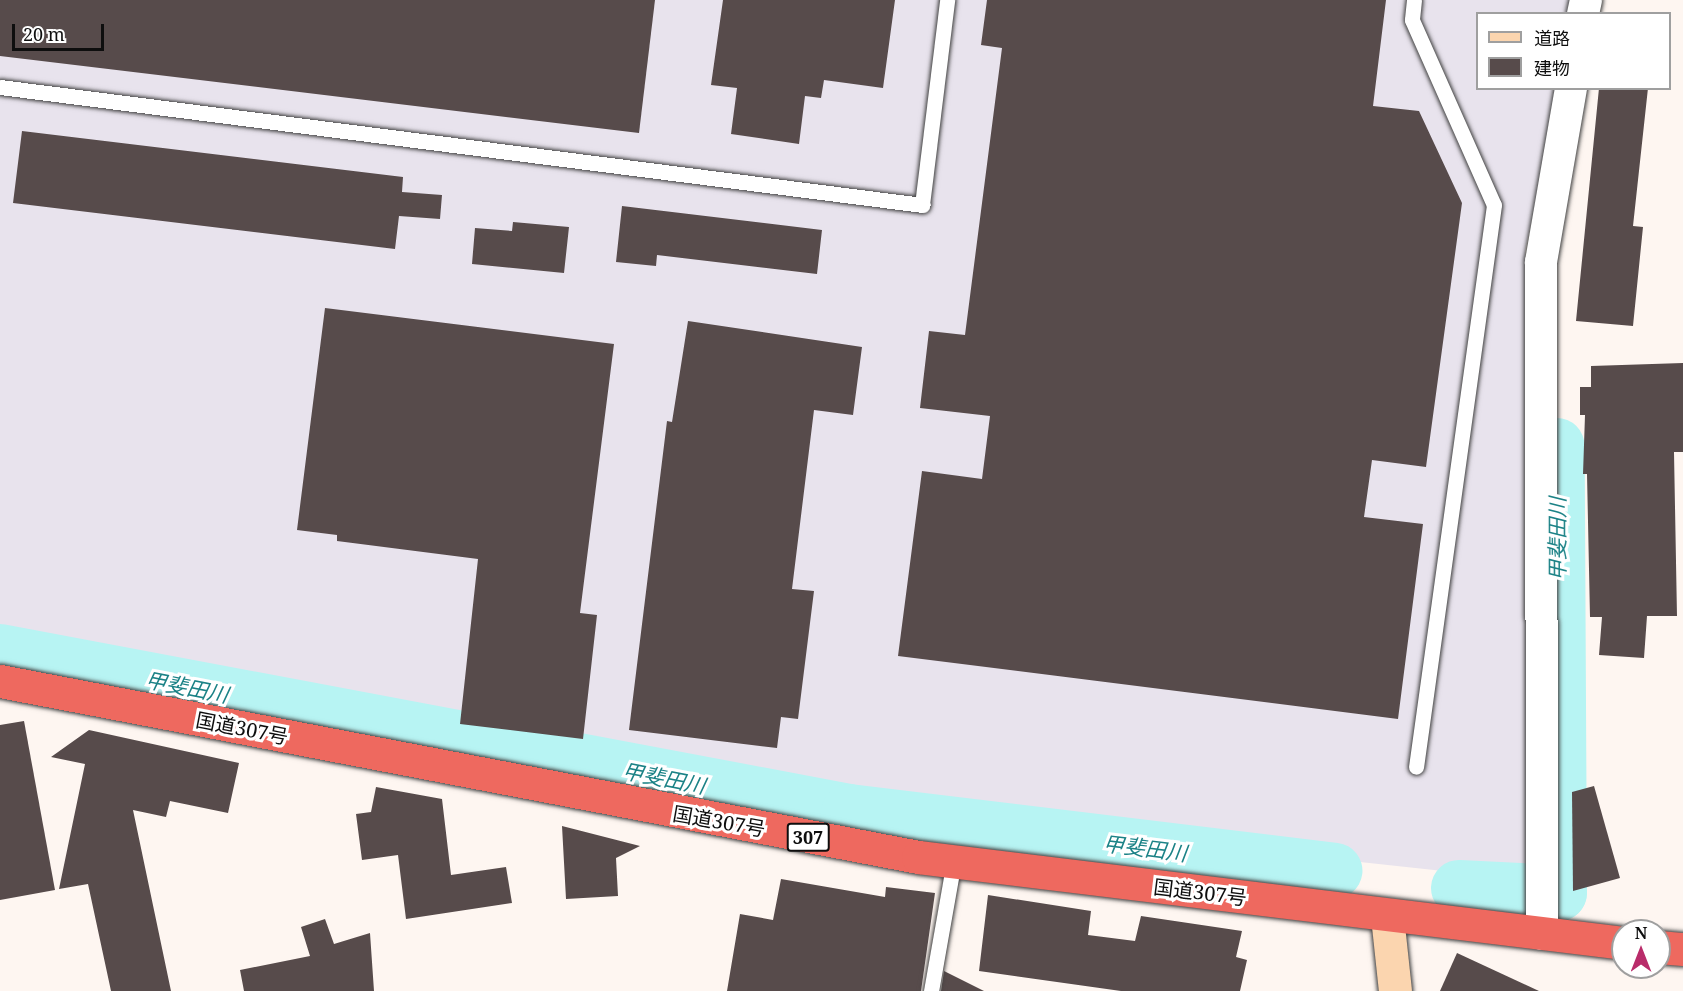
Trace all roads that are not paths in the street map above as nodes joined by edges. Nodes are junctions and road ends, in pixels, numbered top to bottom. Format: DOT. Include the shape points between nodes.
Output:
graph roads {
  1 [pos="947,0"];
  2 [pos="1414,0"];
  3 [pos="0,87"];
  4 [pos="1571,90"];
  5 [pos="0,681"];
  6 [pos="1416,767"];
  7 [pos="954,861"];
  8 [pos="1542,906"];
  9 [pos="1387,916"];
  10 [pos="1611,938"];
  11 [pos="931,991"];
  12 [pos="1395,991"];
  1 -- 3 [label="lane" via="922,205"];
  2 -- 6 [label="lane" via="1412,20 1494,205"];
  4 -- 8 [label="street" via="1541,262"];
  5 -- 7 [label="highway, 国道307号 / 307" via="639,806"];
  7 -- 9 [label="highway, 国道307号 / 307"];
  7 -- 11 [label="lane"];
  8 -- 9 [label="highway, 国道307号 / 307"];
  8 -- 10 [label="highway, 国道307号 / 307"];
  9 -- 12 [label="street"];
}
